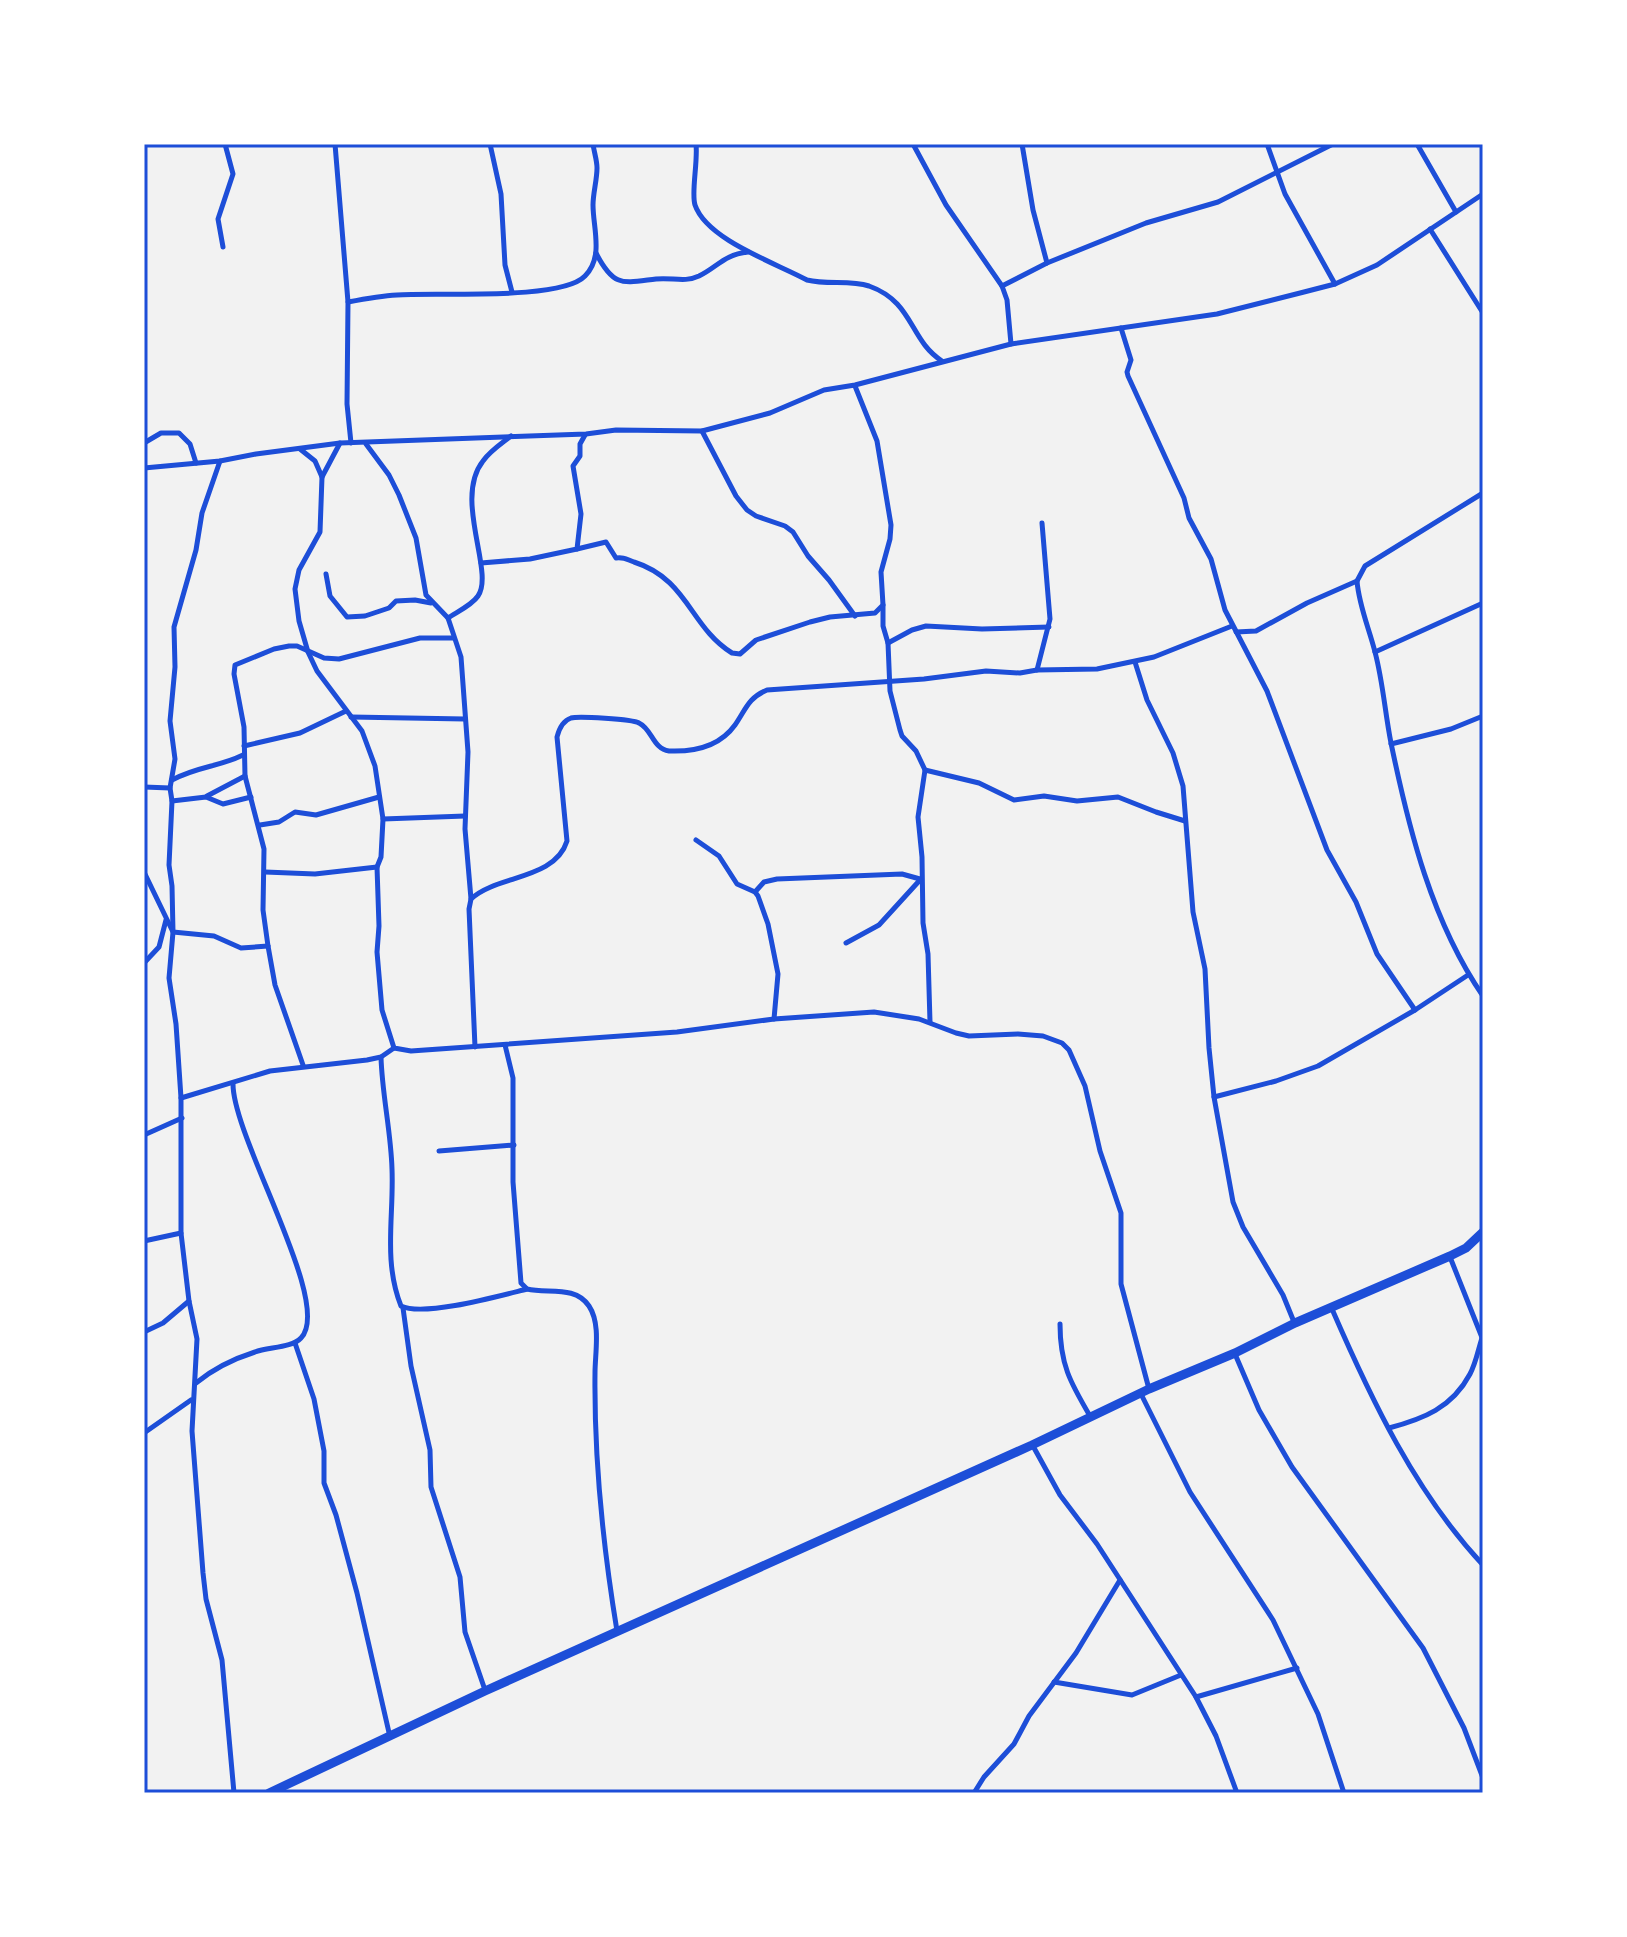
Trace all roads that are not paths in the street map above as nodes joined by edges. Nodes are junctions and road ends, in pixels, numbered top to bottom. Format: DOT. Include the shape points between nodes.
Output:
graph roads {
  1 [pos="225,144"];
  2 [pos="335,144"];
  3 [pos="490,144"];
  4 [pos="593,144"];
  5 [pos="696,144"];
  6 [pos="913,144"];
  7 [pos="1022,144"];
  8 [pos="1267,144"];
  9 [pos="1333,144"];
  10 [pos="1417,144"];
  11 [pos="1277,173"];
  12 [pos="1483,194"];
  13 [pos="1456,212"];
  14 [pos="1430,229"];
  15 [pos="223,247"];
  16 [pos="751,251"];
  17 [pos="596,252"];
  18 [pos="1047,263"];
  19 [pos="1335,284"];
  20 [pos="1002,286"];
  21 [pos="512,292"];
  22 [pos="348,302"];
  23 [pos="1483,313"];
  24 [pos="1121,328"];
  25 [pos="1011,344"];
  26 [pos="943,361"];
  27 [pos="855,385"];
  28 [pos="702,431"];
  29 [pos="586,434"];
  30 [pos="512,435"];
  31 [pos="144,443"];
  32 [pos="340,443"];
  33 [pos="351,443"];
  34 [pos="365,444"];
  35 [pos="299,448"];
  36 [pos="220,461"];
  37 [pos="196,463"];
  38 [pos="144,468"];
  39 [pos="322,477"];
  40 [pos="1483,493"];
  41 [pos="1042,523"];
  42 [pos="577,549"];
  43 [pos="481,563"];
  44 [pos="326,574"];
  45 [pos="1357,581"];
  46 [pos="431,603"];
  47 [pos="1483,603"];
  48 [pos="883,605"];
  49 [pos="855,616"];
  50 [pos="448,618"];
  51 [pos="1049,627"];
  52 [pos="1234,629"];
  53 [pos="453,638"];
  54 [pos="888,643"];
  55 [pos="308,652"];
  56 [pos="1375,652"];
  57 [pos="1135,662"];
  58 [pos="1037,670"];
  59 [pos="889,680"];
  60 [pos="348,714"];
  61 [pos="1483,716"];
  62 [pos="465,719"];
  63 [pos="1391,744"];
  64 [pos="244,746"];
  65 [pos="243,755"];
  66 [pos="925,770"];
  67 [pos="245,776"];
  68 [pos="171,780"];
  69 [pos="144,787"];
  70 [pos="170,788"];
  71 [pos="206,797"];
  72 [pos="251,797"];
  73 [pos="379,797"];
  74 [pos="172,801"];
  75 [pos="465,816"];
  76 [pos="383,819"];
  77 [pos="1185,821"];
  78 [pos="260,825"];
  79 [pos="696,840"];
  80 [pos="377,867"];
  81 [pos="144,872"];
  82 [pos="265,872"];
  83 [pos="921,878"];
  84 [pos="755,892"];
  85 [pos="471,899"];
  86 [pos="166,920"];
  87 [pos="173,932"];
  88 [pos="846,943"];
  89 [pos="268,946"];
  90 [pos="144,963"];
  91 [pos="1468,975"];
  92 [pos="1483,996"];
  93 [pos="1415,1010"];
  94 [pos="774,1019"];
  95 [pos="930,1022"];
  96 [pos="505,1045"];
  97 [pos="475,1047"];
  98 [pos="394,1048"];
  99 [pos="381,1057"];
  100 [pos="303,1065"];
  101 [pos="233,1084"];
  102 [pos="1214,1097"];
  103 [pos="181,1098"];
  104 [pos="182,1118"];
  105 [pos="144,1135"];
  106 [pos="514,1145"];
  107 [pos="439,1151"];
  108 [pos="1483,1232"];
  109 [pos="181,1233"];
  110 [pos="144,1241"];
  111 [pos="1450,1256"];
  112 [pos="527,1289"];
  113 [pos="189,1301"];
  114 [pos="403,1308"];
  115 [pos="1332,1309"];
  116 [pos="1295,1323"];
  117 [pos="1060,1324"];
  118 [pos="144,1332"];
  119 [pos="1482,1339"];
  120 [pos="295,1343"];
  121 [pos="1235,1353"];
  122 [pos="195,1384"];
  123 [pos="1144,1391"];
  124 [pos="191,1400"];
  125 [pos="1091,1416"];
  126 [pos="1389,1428"];
  127 [pos="144,1433"];
  128 [pos="1032,1445"];
  129 [pos="1483,1565"];
  130 [pos="1120,1580"];
  131 [pos="617,1634"];
  132 [pos="1297,1668"];
  133 [pos="1181,1675"];
  134 [pos="1054,1682"];
  135 [pos="485,1691"];
  136 [pos="1196,1697"];
  137 [pos="390,1737"];
  138 [pos="1483,1778"];
  139 [pos="234,1793"];
  140 [pos="269,1793"];
  141 [pos="974,1793"];
  142 [pos="1237,1793"];
  143 [pos="1344,1793"];
  1 -- 15 [label="street" via="233,174 218,219"];
  2 -- 22 [label="street"];
  3 -- 21 [label="street"];
  4 -- 17 [label="street" via="598,167 593,203"];
  5 -- 16 [label="street" via="694,195 699,212 715,231"];
  6 -- 20 [label="street" via="946,205"];
  7 -- 18 [label="street"];
  8 -- 11 [label="street"];
  9 -- 11 [label="street"];
  10 -- 13 [label="street"];
  11 -- 18 [label="street" via="1205,207 1146,223"];
  11 -- 19 [label="street"];
  12 -- 13 [label="street"];
  13 -- 14 [label="street"];
  14 -- 19 [label="street" via="1377,265"];
  14 -- 23 [label="street"];
  16 -- 17 [label="street" via="728,255 684,281 641,283 619,281"];
  16 -- 26 [label="street" via="807,280 865,285 887,294 908,315 931,353"];
  17 -- 21 [label="street" via="591,269 575,283"];
  18 -- 20 [label="street"];
  19 -- 24 [label="street" via="1217,314"];
  20 -- 25 [label="street"];
  21 -- 22 [label="street" via="395,295"];
  22 -- 33 [label="street"];
  24 -- 25 [label="street"];
  24 -- 52 [label="street" via="1132,363 1128,376 1209,552"];
  25 -- 26 [label="street"];
  26 -- 27 [label="street"];
  27 -- 28 [label="street" via="824,390 770,413"];
  27 -- 48 [label="street" via="877,441 890,514 881,572"];
  28 -- 29 [label="street"];
  28 -- 49 [label="street" via="747,510 793,532"];
  29 -- 30 [label="street"];
  29 -- 42 [label="street" via="573,466 581,514"];
  30 -- 34 [label="street"];
  30 -- 43 [label="street" via="476,471 473,527"];
  31 -- 37 [label="street" via="161,433 179,433 190,444"];
  32 -- 33 [label="street"];
  32 -- 35 [label="street"];
  32 -- 39 [label="street"];
  33 -- 34 [label="street"];
  34 -- 46 [label="street" via="399,495 416,538"];
  35 -- 36 [label="street"];
  35 -- 39 [label="street" via="315,461"];
  36 -- 37 [label="street"];
  36 -- 68 [label="street" via="174,627"];
  37 -- 38 [label="street"];
  39 -- 55 [label="street" via="320,532 295,589"];
  40 -- 45 [label="street" via="1365,566"];
  41 -- 51 [label="street"];
  42 -- 43 [label="street"];
  42 -- 49 [label="street" via="606,542 615,558 655,570 732,653 810,622"];
  43 -- 50 [label="street" via="479,595"];
  44 -- 46 [label="street" via="330,596 347,617 365,616 396,601"];
  45 -- 52 [label="street" via="1256,631"];
  45 -- 56 [label="street"];
  46 -- 50 [label="street"];
  47 -- 56 [label="street"];
  48 -- 49 [label="street" via="875,613"];
  48 -- 54 [label="street"];
  50 -- 53 [label="street"];
  51 -- 54 [label="street" via="934,625"];
  51 -- 58 [label="street"];
  52 -- 57 [label="street"];
  52 -- 93 [label="street" via="1267,691 1327,850 1377,954"];
  53 -- 55 [label="street" via="420,638 339,659"];
  53 -- 62 [label="street" via="464,671"];
  54 -- 59 [label="street"];
  55 -- 60 [label="street"];
  55 -- 64 [label="street" via="289,646 235,665"];
  56 -- 63 [label="street"];
  57 -- 58 [label="street" via="1087,670"];
  57 -- 77 [label="street" via="1178,767"];
  58 -- 59 [label="street"];
  59 -- 66 [label="street" via="902,736"];
  59 -- 85 [label="street" via="767,690 750,699 716,744 699,748 666,751 634,721 566,720 557,737 565,847 530,875"];
  60 -- 62 [label="street"];
  60 -- 64 [label="street" via="300,733"];
  60 -- 73 [label="street" via="370,749"];
  61 -- 63 [label="street"];
  62 -- 75 [label="street"];
  63 -- 91 [label="street" via="1428,885"];
  64 -- 65 [label="street"];
  65 -- 67 [label="street"];
  65 -- 68 [label="street"];
  66 -- 77 [label="street" via="979,783 1014,800 1118,797"];
  66 -- 83 [label="street" via="918,817"];
  67 -- 71 [label="street"];
  67 -- 72 [label="street"];
  68 -- 70 [label="street"];
  69 -- 70 [label="street"];
  70 -- 74 [label="street"];
  71 -- 72 [label="street" via="223,804"];
  71 -- 74 [label="street"];
  72 -- 78 [label="street"];
  73 -- 76 [label="street"];
  73 -- 78 [label="street" via="316,815 295,812"];
  74 -- 87 [label="street"];
  75 -- 76 [label="street"];
  75 -- 85 [label="street"];
  76 -- 80 [label="street"];
  77 -- 102 [label="street" via="1193,912 1205,969"];
  78 -- 82 [label="street"];
  79 -- 84 [label="street" via="719,856 737,884"];
  80 -- 82 [label="street" via="315,874"];
  80 -- 98 [label="street" via="382,1010"];
  81 -- 86 [label="street"];
  82 -- 89 [label="street"];
  83 -- 84 [label="street" via="787,878 764,882"];
  83 -- 88 [label="street" via="879,925"];
  83 -- 95 [label="street"];
  84 -- 94 [label="street" via="778,974"];
  85 -- 97 [label="street"];
  86 -- 87 [label="street"];
  86 -- 90 [label="street" via="159,947"];
  87 -- 89 [label="street" via="214,936 241,948"];
  87 -- 103 [label="street" via="169,978"];
  89 -- 100 [label="street" via="275,985"];
  91 -- 92 [label="street"];
  91 -- 93 [label="street"];
  93 -- 102 [label="street" via="1318,1066"];
  94 -- 95 [label="street" via="874,1012"];
  94 -- 96 [label="street"];
  95 -- 123 [label="street" via="969,1036 1043,1036 1069,1050 1085,1086 1121,1213 1121,1284"];
  96 -- 97 [label="street"];
  96 -- 106 [label="street" via="513,1078"];
  97 -- 98 [label="street"];
  98 -- 99 [label="street"];
  99 -- 100 [label="street"];
  99 -- 114 [label="street" via="392,1167 389,1259"];
  100 -- 101 [label="street"];
  101 -- 103 [label="street"];
  101 -- 120 [label="street" via="241,1127 286,1232 306,1297 306,1331"];
  102 -- 116 [label="street" via="1233,1202"];
  103 -- 104 [label="street"];
  104 -- 105 [label="street"];
  104 -- 109 [label="street"];
  106 -- 107 [label="street"];
  106 -- 112 [label="street" via="519,1274"];
  108 -- 111 [label="highway"];
  109 -- 110 [label="street"];
  109 -- 113 [label="street"];
  111 -- 115 [label="highway"];
  111 -- 119 [label="street"];
  112 -- 114 [label="street" via="449,1306"];
  112 -- 131 [label="street" via="579,1296 594,1317 600,1493"];
  113 -- 118 [label="street"];
  113 -- 122 [label="street" via="197,1339"];
  114 -- 135 [label="street" via="430,1450 431,1487 460,1577 465,1632"];
  115 -- 116 [label="highway"];
  115 -- 126 [label="street"];
  116 -- 121 [label="highway"];
  117 -- 125 [label="street" via="1067,1374"];
  119 -- 126 [label="street" via="1472,1372 1447,1402 1419,1420"];
  120 -- 122 [label="street" via="239,1358"];
  120 -- 137 [label="street" via="314,1399 324,1483 357,1593"];
  121 -- 123 [label="highway"];
  121 -- 138 [label="street" via="1259,1410 1292,1467 1423,1648"];
  122 -- 124 [label="street"];
  123 -- 125 [label="highway"];
  123 -- 132 [label="street" via="1190,1492 1257,1594"];
  124 -- 127 [label="street"];
  124 -- 139 [label="street" via="203,1573 222,1660"];
  125 -- 128 [label="highway"];
  126 -- 129 [label="street" via="1438,1511"];
  128 -- 130 [label="street"];
  128 -- 131 [label="highway"];
  130 -- 133 [label="street"];
  130 -- 134 [label="street"];
  131 -- 135 [label="highway"];
  132 -- 136 [label="street"];
  132 -- 143 [label="street"];
  133 -- 134 [label="street" via="1132,1695"];
  133 -- 136 [label="street"];
  134 -- 141 [label="street"];
  135 -- 137 [label="highway"];
  136 -- 142 [label="street"];
  137 -- 140 [label="highway"];
}
